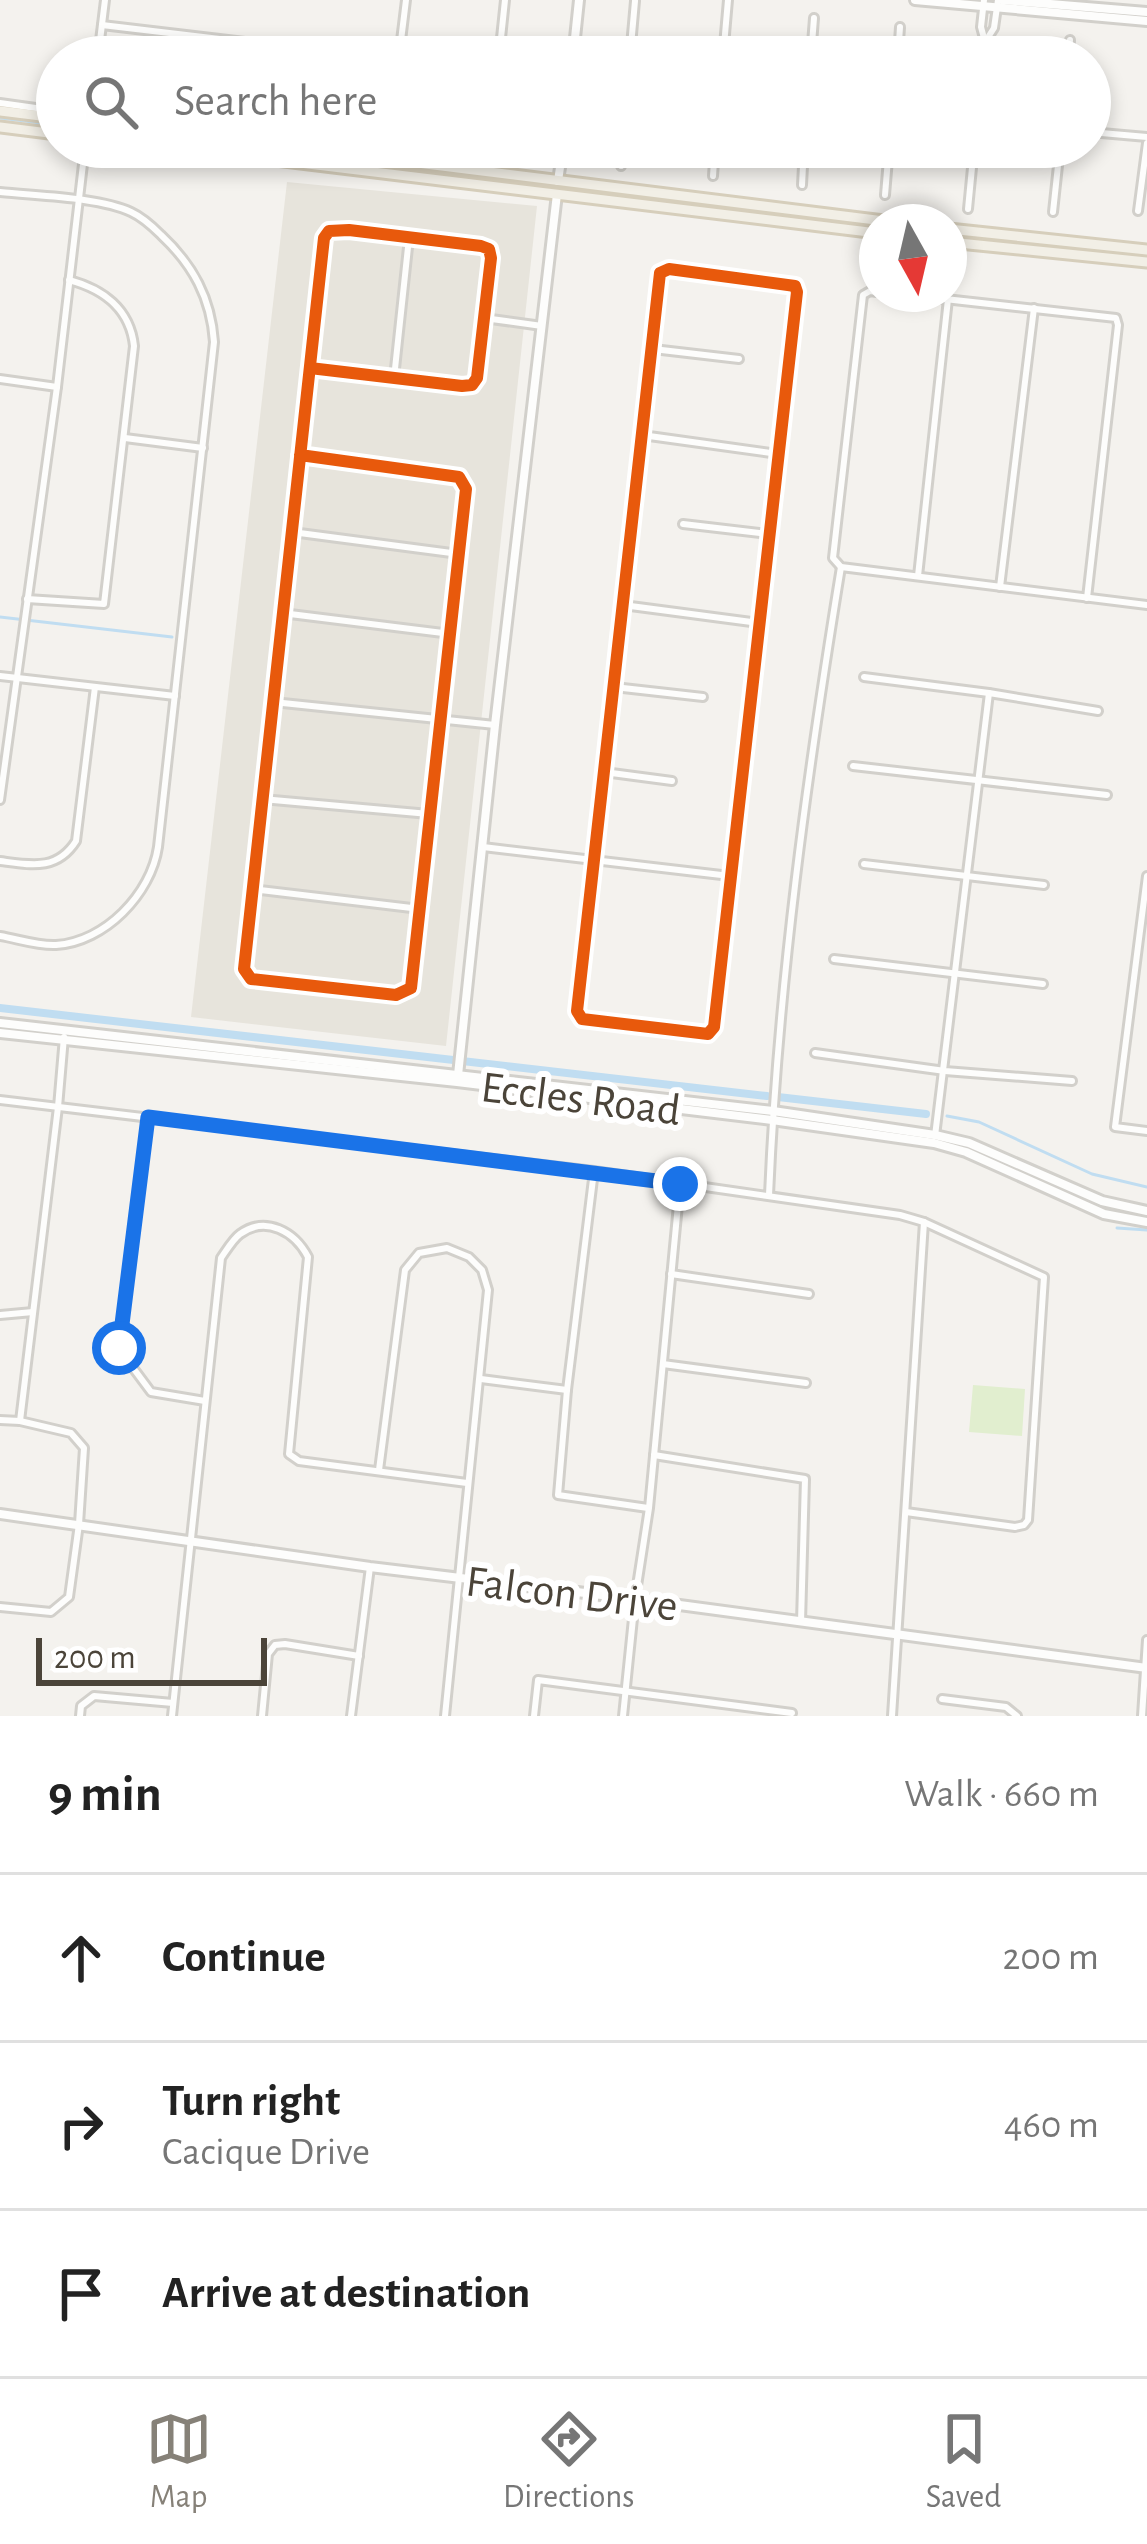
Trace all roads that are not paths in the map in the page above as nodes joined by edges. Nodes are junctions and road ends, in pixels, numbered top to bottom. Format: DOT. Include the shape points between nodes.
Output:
graph roads {
  1 [pos="105,0"];
  2 [pos="406,0"];
  3 [pos="505,0"];
  4 [pos="579,0"];
  5 [pos="728,0"];
  6 [pos="915,0"];
  7 [pos="635,1"];
  8 [pos="955,2"];
  9 [pos="983,3"];
  10 [pos="999,3"];
  11 [pos="1147,17"];
  12 [pos="814,18"];
  13 [pos="102,25"];
  14 [pos="900,27"];
  15 [pos="101,36"];
  16 [pos="195,36"];
  17 [pos="402,36"];
  18 [pos="501,36"];
  19 [pos="575,36"];
  20 [pos="632,36"];
  21 [pos="725,36"];
  22 [pos="813,36"];
  23 [pos="899,36"];
  24 [pos="983,36"];
  25 [pos="989,36"];
  26 [pos="0,107"];
  27 [pos="36,111"];
  28 [pos="0,127"];
  29 [pos="36,131"];
  30 [pos="1111,134"];
  31 [pos="1147,140"];
  32 [pos="83,168"];
  33 [pos="342,168"];
  34 [pos="485,168"];
  35 [pos="560,168"];
  36 [pos="714,168"];
  37 [pos="803,168"];
  38 [pos="887,168"];
  39 [pos="972,168"];
  40 [pos="1058,168"];
  41 [pos="559,176"];
  42 [pos="713,176"];
  43 [pos="802,184"];
  44 [pos="0,192"];
  45 [pos="557,194"];
  46 [pos="885,195"];
  47 [pos="80,201"];
  48 [pos="968,209"];
  49 [pos="1138,211"];
  50 [pos="1053,212"];
  51 [pos="859,217"];
  52 [pos="859,231"];
  53 [pos="967,231"];
  54 [pos="410,237"];
  55 [pos="967,244"];
  56 [pos="1147,250"];
  57 [pos="1147,262"];
  58 [pos="69,280"];
  59 [pos="967,301"];
  60 [pos="1034,308"];
  61 [pos="861,312"];
  62 [pos="947,312"];
  63 [pos="484,318"];
  64 [pos="542,326"];
  65 [pos="651,349"];
  66 [pos="739,359"];
  67 [pos="310,368"];
  68 [pos="394,378"];
  69 [pos="0,379"];
  70 [pos="57,387"];
  71 [pos="642,435"];
  72 [pos="124,439"];
  73 [pos="202,448"];
  74 [pos="778,454"];
  75 [pos="300,455"];
  76 [pos="683,524"];
  77 [pos="292,532"];
  78 [pos="769,534"];
  79 [pos="459,554"];
  80 [pos="841,567"];
  81 [pos="918,577"];
  82 [pos="1000,587"];
  83 [pos="1087,598"];
  84 [pos="27,599"];
  85 [pos="623,605"];
  86 [pos="1147,605"];
  87 [pos="283,613"];
  88 [pos="759,623"];
  89 [pos="451,634"];
  90 [pos="0,676"];
  91 [pos="864,677"];
  92 [pos="16,678"];
  93 [pos="95,687"];
  94 [pos="614,687"];
  95 [pos="989,693"];
  96 [pos="175,696"];
  97 [pos="703,697"];
  98 [pos="272,702"];
  99 [pos="1098,711"];
  100 [pos="441,720"];
  101 [pos="494,725"];
  102 [pos="853,766"];
  103 [pos="604,772"];
  104 [pos="672,781"];
  105 [pos="980,782"];
  106 [pos="1107,795"];
  107 [pos="262,799"];
  108 [pos="0,800"];
  109 [pos="429,814"];
  110 [pos="483,847"];
  111 [pos="593,860"];
  112 [pos="0,861"];
  113 [pos="864,864"];
  114 [pos="730,876"];
  115 [pos="1147,876"];
  116 [pos="968,877"];
  117 [pos="1044,885"];
  118 [pos="252,889"];
  119 [pos="420,909"];
  120 [pos="0,936"];
  121 [pos="834,959"];
  122 [pos="956,974"];
  123 [pos="1043,984"];
  124 [pos="0,1023"];
  125 [pos="0,1033"];
  126 [pos="64,1036"];
  127 [pos="815,1053"];
  128 [pos="945,1071"];
  129 [pos="458,1079"];
  130 [pos="1072,1081"];
  131 [pos="0,1100"];
  132 [pos="58,1106"];
  133 [pos="773,1115"];
  134 [pos="148,1117"];
  135 [pos="1147,1131"];
  136 [pos="935,1139"];
  137 [pos="594,1171"];
  138 [pos="680,1184"];
  139 [pos="770,1195"];
  140 [pos="1147,1211"];
  141 [pos="924,1222"];
  142 [pos="1147,1222"];
  143 [pos="671,1274"];
  144 [pos="809,1294"];
  145 [pos="33,1312"];
  146 [pos="0,1315"];
  147 [pos="663,1364"];
  148 [pos="481,1379"];
  149 [pos="806,1383"];
  150 [pos="567,1390"];
  151 [pos="205,1401"];
  152 [pos="0,1420"];
  153 [pos="20,1421"];
  154 [pos="654,1455"];
  155 [pos="379,1470"];
  156 [pos="467,1484"];
  157 [pos="649,1508"];
  158 [pos="906,1513"];
  159 [pos="0,1514"];
  160 [pos="79,1524"];
  161 [pos="190,1540"];
  162 [pos="370,1567"];
  163 [pos="460,1578"];
  164 [pos="635,1599"];
  165 [pos="0,1607"];
  166 [pos="800,1622"];
  167 [pos="897,1634"];
  168 [pos="1147,1640"];
  169 [pos="359,1656"];
  170 [pos="1146,1667"];
  171 [pos="626,1690"];
  172 [pos="942,1699"];
  173 [pos="173,1703"];
  174 [pos="792,1713"];
  175 [pos="80,1716"];
  176 [pos="172,1716"];
  177 [pos="262,1716"];
  178 [pos="351,1716"];
  179 [pos="446,1716"];
  180 [pos="534,1716"];
  181 [pos="623,1716"];
  182 [pos="892,1716"];
  183 [pos="1017,1716"];
  184 [pos="1142,1716"];
  1 -- 13 [label="street"];
  2 -- 17 [label="street"];
  3 -- 18 [label="street"];
  4 -- 19 [label="street"];
  5 -- 21 [label="street"];
  6 -- 8 [label="street"];
  7 -- 20 [label="street"];
  8 -- 9 [label="street"];
  9 -- 10 [label="street"];
  9 -- 24 [label="street"];
  10 -- 11 [label="street"];
  10 -- 25 [label="street"];
  12 -- 22 [label="street"];
  13 -- 15 [label="street"];
  13 -- 16 [label="street"];
  14 -- 23 [label="street"];
  26 -- 27 [label="main road"];
  28 -- 29 [label="main road"];
  30 -- 31 [label="street"];
  31 -- 49 [label="street"];
  32 -- 47 [label="street"];
  33 -- 45 [label="main road"];
  34 -- 41 [label="main road"];
  35 -- 41 [label="street"];
  36 -- 42 [label="street"];
  37 -- 43 [label="street"];
  38 -- 46 [label="street"];
  39 -- 48 [label="street"];
  40 -- 50 [label="street"];
  41 -- 51 [label="main road"];
  44 -- 47 [label="street"];
  45 -- 52 [label="main road"];
  45 -- 64 [label="street"];
  47 -- 58 [label="street"];
  47 -- 73 [label="street" via="145,220 203,291 214,342"];
  53 -- 56 [label="main road"];
  54 -- 63 [label="street" via="489,249"];
  54 -- 67 [label="street" via="329,231"];
  54 -- 68 [label="street"];
  55 -- 57 [label="main road"];
  58 -- 70 [label="street"];
  58 -- 72 [label="street" via="107,296 133,333"];
  59 -- 60 [label="street"];
  60 -- 82 [label="street"];
  60 -- 83 [label="street" via="1111,317 1118,325"];
  61 -- 80 [label="street" via="833,558"];
  62 -- 81 [label="street"];
  63 -- 64 [label="street"];
  63 -- 68 [label="street" via="472,385"];
  64 -- 101 [label="street"];
  65 -- 66 [label="street"];
  65 -- 71 [label="street"];
  65 -- 74 [label="street" via="662,270 795,286"];
  67 -- 68 [label="street"];
  67 -- 75 [label="street"];
  69 -- 70 [label="street"];
  70 -- 84 [label="street"];
  71 -- 74 [label="street"];
  71 -- 85 [label="street"];
  72 -- 73 [label="street"];
  72 -- 84 [label="street" via="104,604"];
  73 -- 96 [label="street"];
  74 -- 78 [label="street"];
  75 -- 77 [label="street"];
  75 -- 79 [label="street" via="458,477 466,489"];
  76 -- 78 [label="street"];
  77 -- 79 [label="street"];
  77 -- 87 [label="street"];
  78 -- 88 [label="street"];
  79 -- 89 [label="street"];
  80 -- 81 [label="street"];
  80 -- 133 [label="street"];
  81 -- 82 [label="street"];
  82 -- 83 [label="street"];
  83 -- 86 [label="street"];
  84 -- 92 [label="street"];
  85 -- 88 [label="street"];
  85 -- 94 [label="street"];
  87 -- 89 [label="street"];
  87 -- 98 [label="street"];
  88 -- 114 [label="street"];
  89 -- 100 [label="street"];
  90 -- 92 [label="street"];
  91 -- 95 [label="street"];
  92 -- 93 [label="street"];
  92 -- 108 [label="street"];
  93 -- 96 [label="street"];
  93 -- 112 [label="street" via="76,841 44,865"];
  94 -- 97 [label="street"];
  94 -- 103 [label="street"];
  95 -- 99 [label="street"];
  95 -- 105 [label="street"];
  96 -- 120 [label="street" via="156,858 128,907 64,944"];
  98 -- 100 [label="street"];
  98 -- 107 [label="street"];
  100 -- 101 [label="street"];
  100 -- 109 [label="street"];
  101 -- 110 [label="street"];
  102 -- 105 [label="street"];
  103 -- 104 [label="street"];
  103 -- 111 [label="street"];
  105 -- 106 [label="street"];
  105 -- 116 [label="street"];
  107 -- 109 [label="street"];
  107 -- 118 [label="street"];
  109 -- 119 [label="street"];
  110 -- 111 [label="street"];
  110 -- 129 [label="street"];
  111 -- 114 [label="street"];
  111 -- 114 [label="street" via="578,1015 662,1029 708,1034 714,1027"];
  113 -- 116 [label="street"];
  115 -- 135 [label="street" via="1114,1126"];
  116 -- 117 [label="street"];
  116 -- 122 [label="street"];
  118 -- 119 [label="street"];
  118 -- 119 [label="street" via="244,969 251,979 405,993"];
  121 -- 122 [label="street"];
  122 -- 123 [label="street"];
  122 -- 128 [label="street"];
  124 -- 126 [label="street, Eccles Road"];
  125 -- 126 [label="street, Eccles Road"];
  126 -- 129 [label="street, Eccles Road"];
  126 -- 132 [label="street"];
  127 -- 128 [label="street"];
  128 -- 130 [label="street"];
  128 -- 136 [label="street"];
  129 -- 133 [label="street, Eccles Road"];
  131 -- 132 [label="street"];
  132 -- 134 [label="street"];
  132 -- 145 [label="street"];
  133 -- 136 [label="street, Eccles Road"];
  133 -- 139 [label="street"];
  134 -- 137 [label="street"];
  134 -- 151 [label="street" via="119,1348 151,1392"];
  136 -- 140 [label="street, Eccles Road" via="969,1143 1102,1201"];
  136 -- 142 [label="street, Eccles Road" via="1104,1214"];
  137 -- 138 [label="street"];
  137 -- 150 [label="street"];
  138 -- 139 [label="street"];
  138 -- 143 [label="street"];
  139 -- 141 [label="street"];
  141 -- 158 [label="street"];
  141 -- 158 [label="street" via="1044,1277 1028,1520 1016,1527"];
  143 -- 144 [label="street"];
  143 -- 147 [label="street"];
  145 -- 146 [label="street"];
  145 -- 153 [label="street"];
  147 -- 149 [label="street"];
  147 -- 154 [label="street"];
  148 -- 150 [label="street"];
  148 -- 155 [label="street" via="488,1290 482,1270 447,1248 419,1253 405,1270"];
  148 -- 156 [label="street"];
  150 -- 157 [label="street" via="558,1495"];
  151 -- 155 [label="street" via="221,1258 239,1234 263,1225 284,1230 308,1257 289,1454"];
  151 -- 161 [label="street"];
  152 -- 153 [label="street"];
  153 -- 160 [label="street" via="71,1432 84,1448"];
  154 -- 157 [label="street"];
  154 -- 166 [label="street" via="805,1479"];
  155 -- 156 [label="street"];
  156 -- 163 [label="street"];
  157 -- 164 [label="street"];
  158 -- 167 [label="street"];
  159 -- 160 [label="street, Falcon Drive"];
  160 -- 161 [label="street, Falcon Drive"];
  160 -- 165 [label="street" via="69,1597 51,1612"];
  161 -- 162 [label="street, Falcon Drive"];
  161 -- 173 [label="street"];
  162 -- 163 [label="street, Falcon Drive"];
  162 -- 169 [label="street"];
  163 -- 164 [label="street, Falcon Drive"];
  163 -- 179 [label="street"];
  164 -- 166 [label="street, Falcon Drive"];
  164 -- 171 [label="street"];
  166 -- 167 [label="street, Falcon Drive"];
  167 -- 170 [label="street, Falcon Drive"];
  167 -- 182 [label="street"];
  168 -- 170 [label="street"];
  169 -- 177 [label="street" via="275,1645"];
  169 -- 178 [label="street"];
  170 -- 184 [label="street"];
  171 -- 174 [label="street"];
  171 -- 180 [label="street" via="538,1679"];
  171 -- 181 [label="street"];
  172 -- 183 [label="street" via="1006,1706"];
  173 -- 175 [label="street" via="94,1696"];
  173 -- 176 [label="street"];
}
